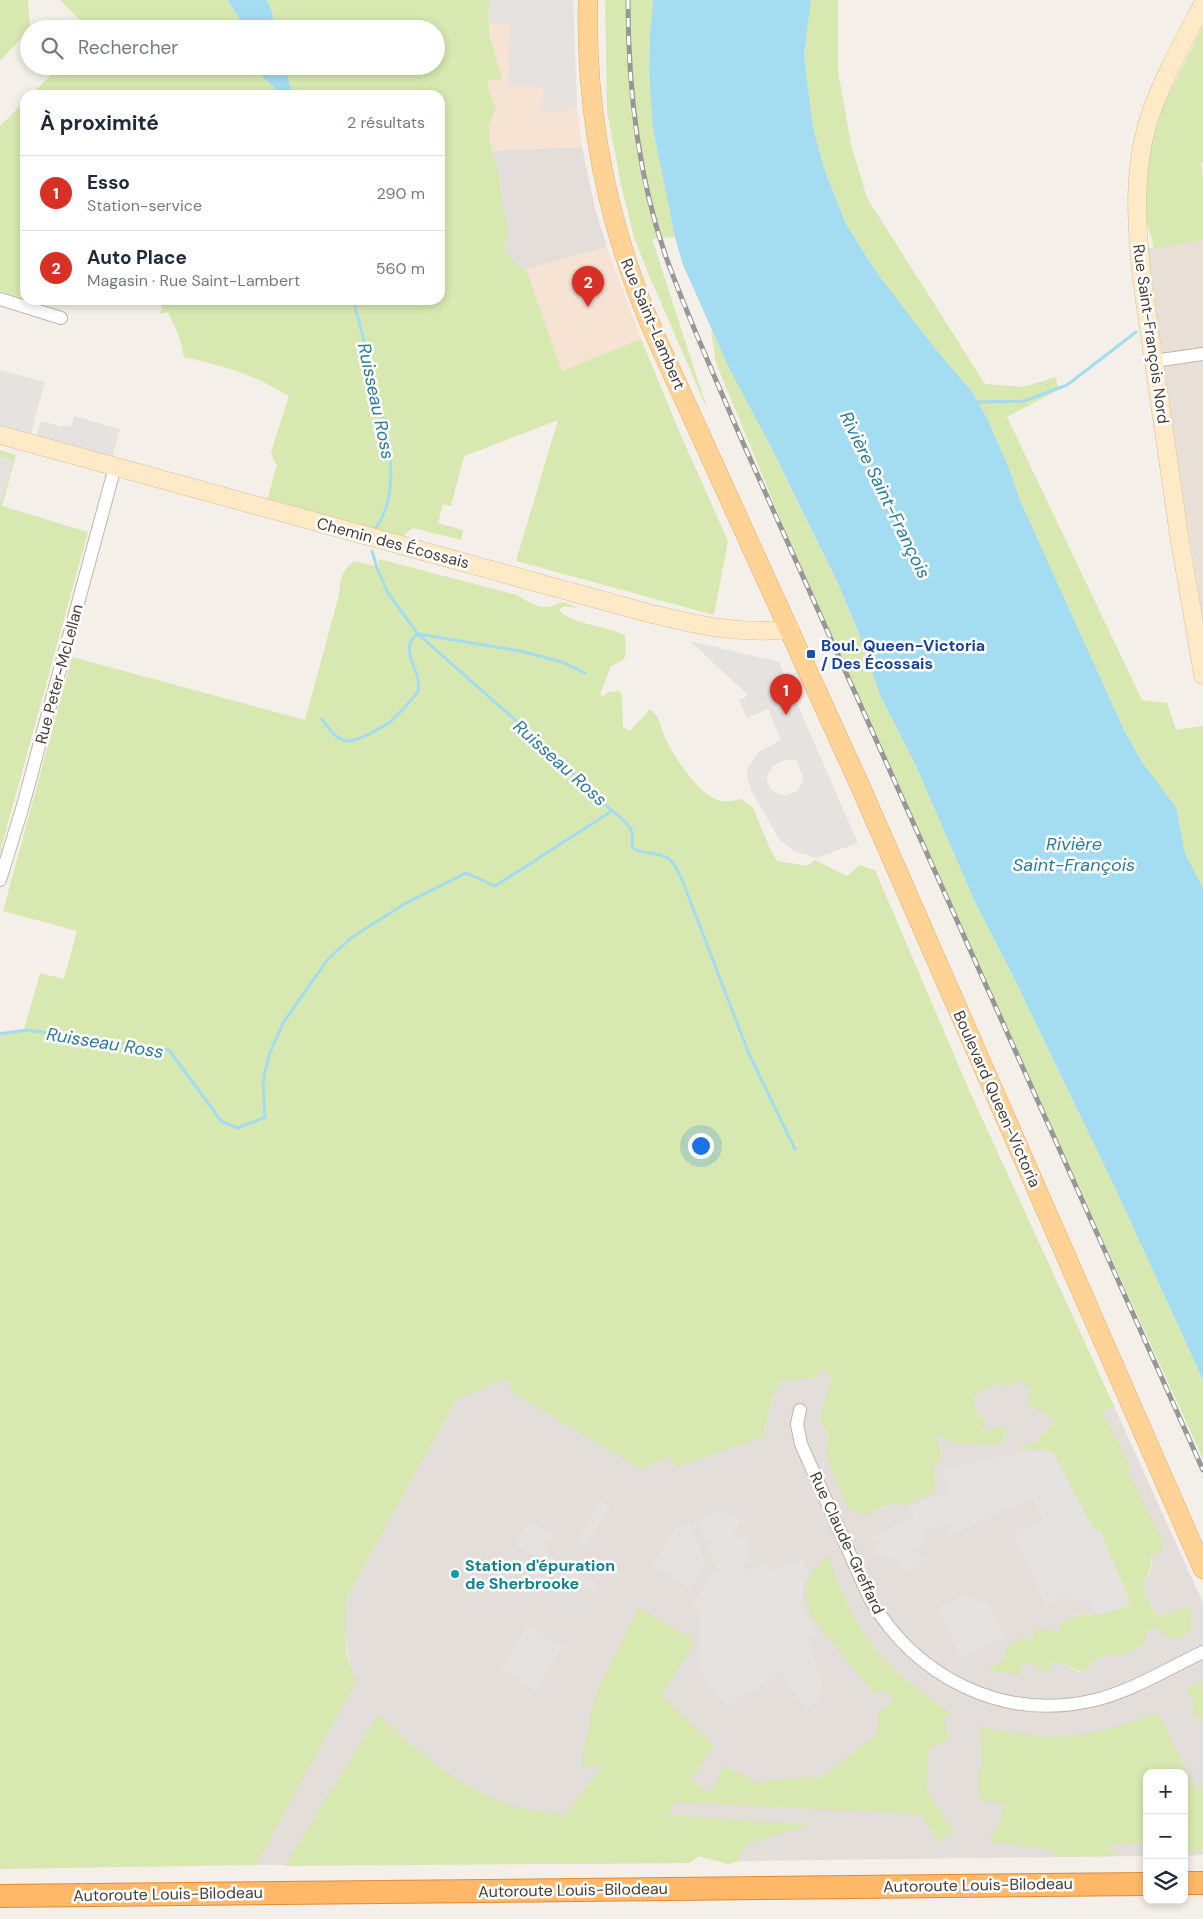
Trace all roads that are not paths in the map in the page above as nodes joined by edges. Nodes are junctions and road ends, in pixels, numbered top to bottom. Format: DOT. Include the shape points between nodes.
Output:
graph roads {
  1 [pos="588,0"];
  2 [pos="1203,4"];
  3 [pos="0,299"];
  4 [pos="61,318"];
  5 [pos="1203,354"];
  6 [pos="1154,361"];
  7 [pos="0,435"];
  8 [pos="115,467"];
  9 [pos="790,629"];
  10 [pos="1203,675"];
  11 [pos="0,880"];
  12 [pos="800,1410"];
  13 [pos="1203,1569"];
  14 [pos="1203,1652"];
  15 [pos="1188,1883"];
  16 [pos="1203,1883"];
  17 [pos="1143,1884"];
  18 [pos="0,1896"];
  1 -- 9 [label="main road, Rue Saint-Lambert" via="588,64 594,127 610,206 625,258 651,325"];
  2 -- 6 [label="main road, Rue Saint-François Nord" via="1152,109 1138,167 1138,244"];
  3 -- 4 [label="street"];
  5 -- 6 [label="street"];
  6 -- 10 [label="main road, Rue Saint-François Nord"];
  7 -- 8 [label="main road, Chemin des Écossais"];
  8 -- 9 [label="main road, Chemin des Écossais" via="710,628 766,632"];
  8 -- 11 [label="street, Rue Peter-McLellan"];
  9 -- 13 [label="main road, Boulevard Queen-Victoria"];
  12 -- 14 [label="street, Rue Claude-Greffard" via="797,1424 801,1444 870,1598 904,1644 948,1679 983,1694 1011,1701 1039,1705 1077,1703 1114,1694"];
  15 -- 16 [label="highway"];
  17 -- 18 [label="highway, Autoroute Louis-Bilodeau"];
}
